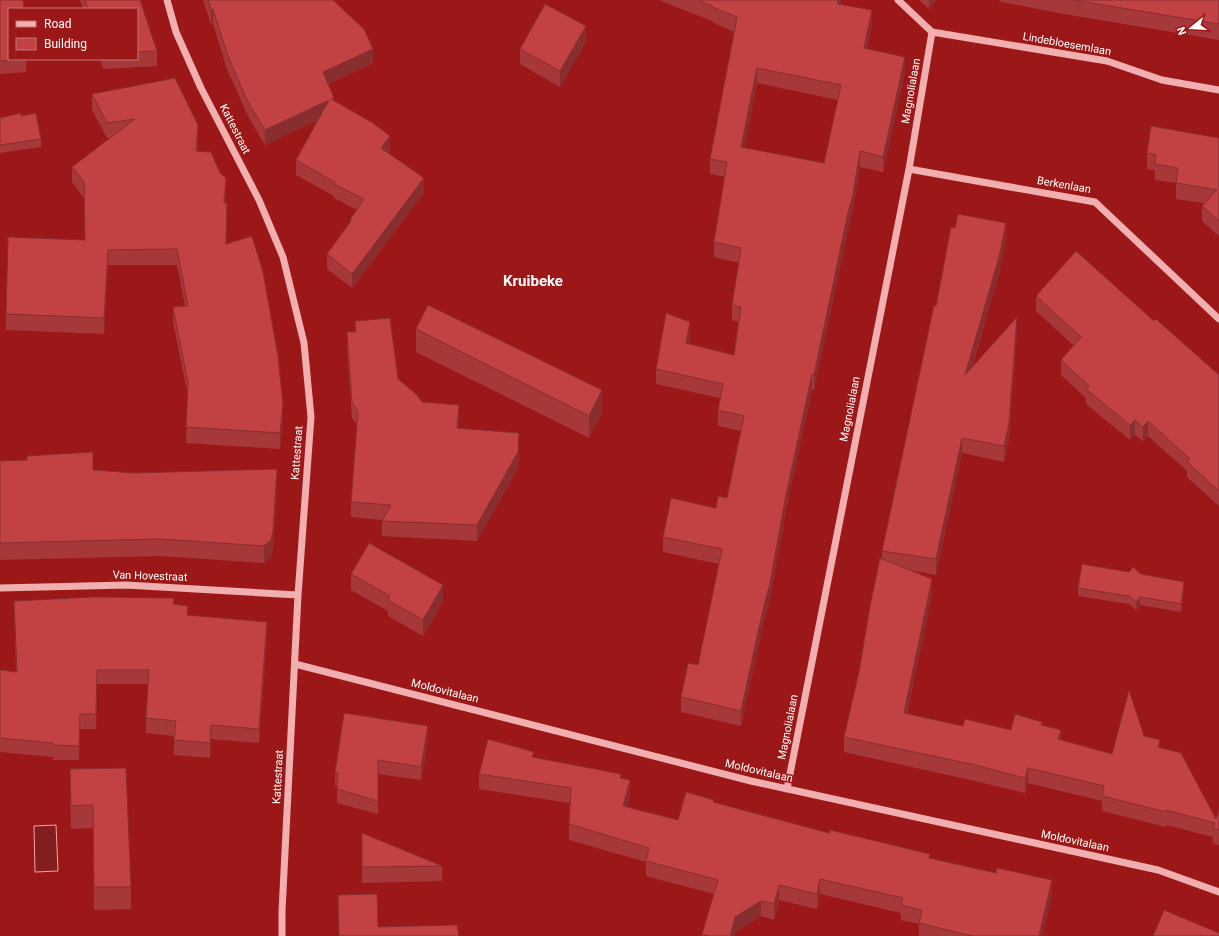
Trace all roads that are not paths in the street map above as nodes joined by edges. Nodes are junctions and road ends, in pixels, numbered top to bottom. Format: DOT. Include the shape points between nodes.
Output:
graph roads {
  1 [pos="167,0"];
  2 [pos="898,0"];
  3 [pos="932,32"];
  4 [pos="1219,90"];
  5 [pos="909,169"];
  6 [pos="1219,319"];
  7 [pos="0,588"];
  8 [pos="298,595"];
  9 [pos="295,664"];
  10 [pos="787,789"];
  11 [pos="1219,892"];
  12 [pos="282,936"];
  1 -- 8 [label="street, Kattestraat" via="179,39 201,88 259,200 282,257 304,343 311,417"];
  2 -- 3 [label="street"];
  3 -- 4 [label="street, Lindebloesemlaan" via="1107,61 1162,80"];
  3 -- 5 [label="street, Magnolialaan"];
  5 -- 6 [label="street, Berkenlaan" via="1095,202"];
  5 -- 10 [label="street, Magnolialaan"];
  7 -- 8 [label="street, Van Hovestraat" via="126,585"];
  8 -- 9 [label="street, Kattestraat"];
  9 -- 10 [label="street, Moldovitalaan"];
  9 -- 12 [label="street, Kattestraat"];
  10 -- 11 [label="street, Moldovitalaan" via="1158,870"];
}
